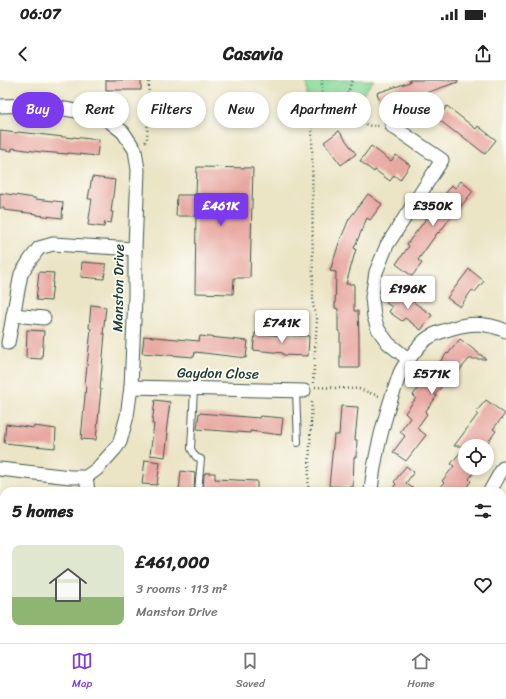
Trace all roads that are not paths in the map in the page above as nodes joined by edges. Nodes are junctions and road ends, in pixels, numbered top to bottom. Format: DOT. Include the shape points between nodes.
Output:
graph roads {
  1 [pos="0,106"];
  2 [pos="395,128"];
  3 [pos="135,249"];
  4 [pos="13,315"];
  5 [pos="44,318"];
  6 [pos="506,331"];
  7 [pos="8,343"];
  8 [pos="409,360"];
  9 [pos="131,387"];
  10 [pos="194,388"];
  11 [pos="304,390"];
  12 [pos="298,443"];
  13 [pos="503,468"];
  14 [pos="0,469"];
  15 [pos="86,478"];
  16 [pos="87,487"];
  17 [pos="198,487"];
  18 [pos="371,487"];
  19 [pos="492,487"];
  1 -- 3 [label="street, Manston Drive" via="40,105 95,114 123,132 135,150 138,170"];
  2 -- 8 [label="street" via="442,160 387,245 376,272 372,297 378,329 388,343"];
  3 -- 4 [label="street" via="53,244 39,248 21,274"];
  3 -- 9 [label="street, Manston Drive"];
  4 -- 5 [label="street"];
  4 -- 7 [label="street"];
  6 -- 8 [label="street" via="482,324 462,325 435,334 424,341"];
  8 -- 18 [label="street" via="400,372 384,421 372,470"];
  9 -- 10 [label="street, Gaydon Close"];
  9 -- 15 [label="street, Manston Drive" via="120,442"];
  10 -- 11 [label="street, Gaydon Close"];
  10 -- 17 [label="lane" via="191,449 196,457 201,459"];
  11 -- 12 [label="lane"];
  13 -- 19 [label="street"];
  14 -- 15 [label="street"];
  15 -- 16 [label="street"];
}
